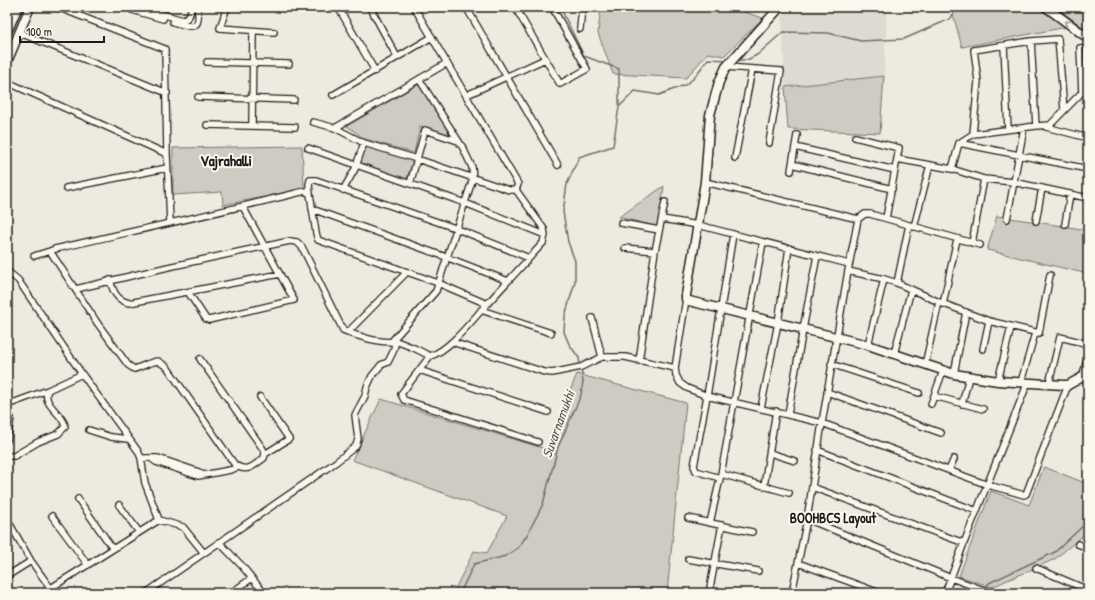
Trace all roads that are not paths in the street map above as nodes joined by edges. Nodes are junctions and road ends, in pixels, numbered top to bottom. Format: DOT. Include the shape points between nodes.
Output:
graph roads {
  1 [pos="16,7"];
  2 [pos="30,7"];
  3 [pos="57,7"];
  4 [pos="130,7"];
  5 [pos="136,7"];
  6 [pos="192,7"];
  7 [pos="197,7"];
  8 [pos="228,7"];
  9 [pos="338,7"];
  10 [pos="370,7"];
  11 [pos="414,7"];
  12 [pos="466,7"];
  13 [pos="515,7"];
  14 [pos="552,7"];
  15 [pos="582,7"];
  16 [pos="780,7"];
  17 [pos="1046,7"];
  18 [pos="1085,7"];
  19 [pos="1088,10"];
  20 [pos="163,19"];
  21 [pos="173,22"];
  22 [pos="7,28"];
  23 [pos="580,29"];
  24 [pos="253,31"];
  25 [pos="274,32"];
  26 [pos="20,33"];
  27 [pos="432,37"];
  28 [pos="1088,38"];
  29 [pos="1031,41"];
  30 [pos="1004,46"];
  31 [pos="1080,48"];
  32 [pos="397,57"];
  33 [pos="545,59"];
  34 [pos="7,62"];
  35 [pos="207,62"];
  36 [pos="447,63"];
  37 [pos="253,64"];
  38 [pos="289,64"];
  39 [pos="726,67"];
  40 [pos="752,69"];
  41 [pos="375,71"];
  42 [pos="506,77"];
  43 [pos="419,79"];
  44 [pos="7,82"];
  45 [pos="1088,86"];
  46 [pos="166,93"];
  47 [pos="1082,93"];
  48 [pos="333,95"];
  49 [pos="467,95"];
  50 [pos="198,97"];
  51 [pos="252,99"];
  52 [pos="294,100"];
  53 [pos="1064,110"];
  54 [pos="312,122"];
  55 [pos="207,126"];
  56 [pos="252,126"];
  57 [pos="1036,126"];
  58 [pos="1044,126"];
  59 [pos="295,127"];
  60 [pos="335,128"];
  61 [pos="1024,128"];
  62 [pos="1008,129"];
  63 [pos="1088,131"];
  64 [pos="973,134"];
  65 [pos="797,135"];
  66 [pos="855,137"];
  67 [pos="1085,138"];
  68 [pos="458,141"];
  69 [pos="959,142"];
  70 [pos="364,143"];
  71 [pos="769,143"];
  72 [pos="795,147"];
  73 [pos="308,148"];
  74 [pos="167,154"];
  75 [pos="1019,155"];
  76 [pos="734,158"];
  77 [pos="417,159"];
  78 [pos="897,159"];
  79 [pos="357,164"];
  80 [pos="558,165"];
  81 [pos="796,165"];
  82 [pos="930,165"];
  83 [pos="168,168"];
  84 [pos="952,169"];
  85 [pos="1088,169"];
  86 [pos="895,170"];
  87 [pos="791,171"];
  88 [pos="473,178"];
  89 [pos="984,179"];
  90 [pos="705,182"];
  91 [pos="1013,182"];
  92 [pos="410,184"];
  93 [pos="66,188"];
  94 [pos="1042,188"];
  95 [pos="892,189"];
  96 [pos="344,190"];
  97 [pos="516,190"];
  98 [pos="310,194"];
  99 [pos="1070,194"];
  100 [pos="1088,198"];
  101 [pos="665,202"];
  102 [pos="464,203"];
  103 [pos="243,207"];
  104 [pos="312,209"];
  105 [pos="662,218"];
  106 [pos="886,218"];
  107 [pos="858,219"];
  108 [pos="1007,219"];
  109 [pos="1036,221"];
  110 [pos="170,222"];
  111 [pos="621,223"];
  112 [pos="1065,224"];
  113 [pos="698,225"];
  114 [pos="911,226"];
  115 [pos="455,228"];
  116 [pos="659,230"];
  117 [pos="733,234"];
  118 [pos="545,235"];
  119 [pos="957,239"];
  120 [pos="763,242"];
  121 [pos="972,243"];
  122 [pos="980,245"];
  123 [pos="265,246"];
  124 [pos="625,248"];
  125 [pos="789,248"];
  126 [pos="50,251"];
  127 [pos="655,251"];
  128 [pos="34,256"];
  129 [pos="817,256"];
  130 [pos="446,257"];
  131 [pos="529,258"];
  132 [pos="849,264"];
  133 [pos="7,271"];
  134 [pos="848,271"];
  135 [pos="407,272"];
  136 [pos="280,274"];
  137 [pos="1050,275"];
  138 [pos="884,279"];
  139 [pos="110,280"];
  140 [pos="508,281"];
  141 [pos="438,283"];
  142 [pos="897,283"];
  143 [pos="76,289"];
  144 [pos="911,290"];
  145 [pos="188,292"];
  146 [pos="686,299"];
  147 [pos="941,303"];
  148 [pos="487,304"];
  149 [pos="722,308"];
  150 [pos="481,310"];
  151 [pos="966,312"];
  152 [pos="750,316"];
  153 [pos="592,318"];
  154 [pos="989,321"];
  155 [pos="778,323"];
  156 [pos="1011,326"];
  157 [pos="803,329"];
  158 [pos="348,332"];
  159 [pos="551,333"];
  160 [pos="1035,333"];
  161 [pos="836,337"];
  162 [pos="393,342"];
  163 [pos="452,342"];
  164 [pos="1088,344"];
  165 [pos="868,346"];
  166 [pos="983,349"];
  167 [pos="894,354"];
  168 [pos="430,356"];
  169 [pos="1088,356"];
  170 [pos="602,357"];
  171 [pos="200,358"];
  172 [pos="639,361"];
  173 [pos="831,364"];
  174 [pos="925,365"];
  175 [pos="675,368"];
  176 [pos="419,370"];
  177 [pos="943,371"];
  178 [pos="82,374"];
  179 [pos="954,374"];
  180 [pos="1085,376"];
  181 [pos="969,377"];
  182 [pos="998,381"];
  183 [pos="1025,382"];
  184 [pos="1049,384"];
  185 [pos="1068,385"];
  186 [pos="48,390"];
  187 [pos="827,392"];
  188 [pos="918,393"];
  189 [pos="707,396"];
  190 [pos="934,396"];
  191 [pos="260,397"];
  192 [pos="734,401"];
  193 [pos="931,404"];
  194 [pos="962,404"];
  195 [pos="7,405"];
  196 [pos="761,408"];
  197 [pos="983,409"];
  198 [pos="776,411"];
  199 [pos="7,412"];
  200 [pos="548,412"];
  201 [pos="788,414"];
  202 [pos="822,423"];
  203 [pos="89,430"];
  204 [pos="941,433"];
  205 [pos="128,439"];
  206 [pos="7,440"];
  207 [pos="538,442"];
  208 [pos="817,450"];
  209 [pos="770,453"];
  210 [pos="265,454"];
  211 [pos="7,456"];
  212 [pos="141,458"];
  213 [pos="954,459"];
  214 [pos="795,461"];
  215 [pos="239,467"];
  216 [pos="949,470"];
  217 [pos="721,476"];
  218 [pos="988,485"];
  219 [pos="764,486"];
  220 [pos="812,487"];
  221 [pos="789,493"];
  222 [pos="78,499"];
  223 [pos="119,505"];
  224 [pos="977,512"];
  225 [pos="52,516"];
  226 [pos="688,518"];
  227 [pos="7,519"];
  228 [pos="807,519"];
  229 [pos="160,520"];
  230 [pos="710,523"];
  231 [pos="722,525"];
  232 [pos="139,532"];
  233 [pos="752,532"];
  234 [pos="219,542"];
  235 [pos="964,543"];
  236 [pos="1078,544"];
  237 [pos="1088,548"];
  238 [pos="113,549"];
  239 [pos="204,553"];
  240 [pos="688,559"];
  241 [pos="31,561"];
  242 [pos="798,563"];
  243 [pos="715,564"];
  244 [pos="88,565"];
  245 [pos="1036,568"];
  246 [pos="758,571"];
  247 [pos="7,576"];
  248 [pos="252,578"];
  249 [pos="951,578"];
  250 [pos="53,590"];
  251 [pos="1088,590"];
  252 [pos="43,593"];
  253 [pos="146,593"];
  254 [pos="231,593"];
  255 [pos="264,593"];
  256 [pos="709,593"];
  257 [pos="792,593"];
  258 [pos="880,593"];
  259 [pos="945,593"];
  260 [pos="992,593"];
  1 -- 22 [label="highway"];
  2 -- 26 [label="street"];
  3 -- 46 [label="street" via="165,50"];
  4 -- 20 [label="street" via="132,10"];
  5 -- 6 [label="street" via="183,20 187,19"];
  7 -- 21 [label="street" via="199,17 198,23 194,26"];
  8 -- 24 [label="street" via="220,28"];
  9 -- 41 [label="street"];
  10 -- 32 [label="street"];
  11 -- 27 [label="street"];
  12 -- 42 [label="street"];
  13 -- 33 [label="street"];
  14 -- 33 [label="street" via="587,69 560,84"];
  15 -- 23 [label="street"];
  16 -- 39 [label="street"];
  28 -- 17 [label="street, one-way"];
  18 -- 19 [label="street"];
  24 -- 25 [label="street"];
  24 -- 37 [label="street"];
  26 -- 34 [label="street"];
  26 -- 46 [label="street"];
  27 -- 32 [label="street"];
  27 -- 36 [label="street"];
  29 -- 30 [label="street"];
  29 -- 53 [label="street" via="1058,39"];
  29 -- 57 [label="street"];
  30 -- 62 [label="street"];
  30 -- 64 [label="street" via="974,50 978,81"];
  31 -- 47 [label="street"];
  32 -- 41 [label="street"];
  33 -- 42 [label="street"];
  35 -- 37 [label="street"];
  36 -- 43 [label="street"];
  36 -- 49 [label="street"];
  37 -- 38 [label="street"];
  37 -- 51 [label="street"];
  39 -- 40 [label="street"];
  39 -- 90 [label="street" via="710,115"];
  40 -- 71 [label="street" via="781,71"];
  40 -- 76 [label="street"];
  41 -- 48 [label="street"];
  42 -- 49 [label="street"];
  42 -- 80 [label="street"];
  43 -- 60 [label="street"];
  43 -- 68 [label="street"];
  44 -- 74 [label="street"];
  45 -- 47 [label="street"];
  46 -- 74 [label="street"];
  47 -- 53 [label="street"];
  49 -- 97 [label="street" via="518,184"];
  50 -- 51 [label="street"];
  51 -- 52 [label="street"];
  51 -- 56 [label="street"];
  53 -- 58 [label="street" via="1050,126"];
  54 -- 60 [label="street"];
  55 -- 56 [label="street"];
  56 -- 59 [label="street"];
  57 -- 58 [label="street"];
  57 -- 61 [label="street"];
  58 -- 67 [label="street"];
  60 -- 70 [label="street"];
  61 -- 62 [label="street"];
  61 -- 75 [label="street"];
  62 -- 64 [label="street"];
  63 -- 67 [label="street"];
  64 -- 69 [label="street"];
  65 -- 72 [label="street"];
  66 -- 78 [label="street" via="899,148"];
  68 -- 77 [label="street" via="425,130"];
  68 -- 88 [label="street" via="472,167"];
  69 -- 75 [label="street"];
  69 -- 84 [label="street"];
  70 -- 77 [label="street"];
  70 -- 79 [label="street"];
  72 -- 86 [label="street"];
  72 -- 87 [label="street"];
  73 -- 79 [label="street"];
  74 -- 83 [label="street"];
  75 -- 85 [label="street"];
  75 -- 91 [label="street"];
  77 -- 88 [label="street"];
  77 -- 92 [label="street"];
  78 -- 82 [label="street"];
  78 -- 86 [label="street"];
  79 -- 92 [label="street"];
  79 -- 96 [label="street"];
  81 -- 95 [label="street"];
  82 -- 84 [label="street"];
  82 -- 114 [label="street"];
  83 -- 93 [label="street"];
  83 -- 110 [label="street"];
  84 -- 89 [label="street"];
  86 -- 95 [label="street"];
  88 -- 97 [label="street"];
  88 -- 102 [label="street"];
  89 -- 91 [label="street"];
  89 -- 121 [label="street"];
  90 -- 107 [label="street"];
  90 -- 113 [label="street"];
  91 -- 94 [label="street"];
  91 -- 108 [label="street"];
  92 -- 102 [label="street"];
  94 -- 99 [label="street"];
  94 -- 109 [label="street"];
  95 -- 106 [label="street"];
  96 -- 98 [label="street" via="310,180"];
  96 -- 115 [label="street"];
  97 -- 118 [label="street" via="544,229"];
  98 -- 103 [label="street" via="305,191"];
  98 -- 104 [label="street"];
  99 -- 100 [label="street"];
  99 -- 112 [label="street"];
  101 -- 105 [label="street"];
  102 -- 115 [label="street"];
  102 -- 118 [label="street"];
  103 -- 110 [label="street"];
  103 -- 123 [label="street"];
  104 -- 130 [label="street"];
  104 -- 135 [label="street" via="318,240"];
  105 -- 113 [label="street"];
  105 -- 116 [label="street"];
  106 -- 107 [label="street" via="865,214"];
  106 -- 114 [label="street"];
  107 -- 132 [label="street"];
  110 -- 126 [label="street"];
  111 -- 116 [label="street"];
  113 -- 117 [label="street"];
  113 -- 146 [label="street"];
  114 -- 119 [label="street"];
  114 -- 142 [label="street"];
  115 -- 130 [label="street"];
  115 -- 131 [label="street"];
  116 -- 127 [label="street"];
  117 -- 120 [label="street"];
  117 -- 149 [label="street"];
  118 -- 131 [label="street" via="543,243"];
  119 -- 121 [label="street"];
  119 -- 147 [label="street"];
  120 -- 125 [label="street"];
  120 -- 152 [label="street"];
  121 -- 122 [label="street"];
  123 -- 136 [label="street"];
  123 -- 139 [label="street"];
  123 -- 158 [label="street" via="290,241 297,242 302,247 343,330"];
  124 -- 127 [label="street"];
  125 -- 129 [label="street"];
  125 -- 155 [label="street"];
  126 -- 128 [label="street"];
  126 -- 143 [label="street"];
  127 -- 172 [label="street"];
  129 -- 132 [label="street"];
  129 -- 157 [label="street"];
  130 -- 140 [label="street"];
  130 -- 141 [label="street"];
  131 -- 140 [label="street"];
  132 -- 134 [label="street"];
  133 -- 178 [label="street" via="18,280"];
  134 -- 138 [label="street"];
  134 -- 161 [label="street"];
  135 -- 141 [label="street"];
  135 -- 158 [label="street"];
  136 -- 145 [label="street"];
  136 -- 145 [label="street" via="294,300 212,320 206,319"];
  137 -- 160 [label="street" via="1039,333"];
  138 -- 142 [label="street"];
  138 -- 165 [label="street"];
  139 -- 143 [label="street"];
  139 -- 145 [label="street" via="118,299 129,303"];
  140 -- 148 [label="street"];
  141 -- 148 [label="street"];
  141 -- 162 [label="street" via="436,291"];
  142 -- 144 [label="street"];
  143 -- 215 [label="street" via="128,365 134,369 158,361 167,367"];
  144 -- 147 [label="street"];
  144 -- 167 [label="street"];
  146 -- 149 [label="street"];
  146 -- 175 [label="street"];
  147 -- 151 [label="street"];
  147 -- 174 [label="street"];
  148 -- 150 [label="street"];
  149 -- 152 [label="street"];
  149 -- 189 [label="street"];
  150 -- 159 [label="street"];
  150 -- 163 [label="street"];
  151 -- 154 [label="street"];
  151 -- 179 [label="street"];
  152 -- 155 [label="street"];
  152 -- 192 [label="street"];
  153 -- 170 [label="street"];
  154 -- 156 [label="street"];
  154 -- 166 [label="street"];
  155 -- 157 [label="street"];
  155 -- 196 [label="street"];
  156 -- 160 [label="street"];
  156 -- 182 [label="street"];
  157 -- 161 [label="street"];
  157 -- 201 [label="street"];
  158 -- 162 [label="street" via="370,339"];
  160 -- 183 [label="street"];
  161 -- 165 [label="street"];
  161 -- 173 [label="street"];
  162 -- 168 [label="street"];
  162 -- 234 [label="street" via="394,352 388,362 381,365 372,376 355,415 358,439 356,446"];
  163 -- 168 [label="street"];
  163 -- 170 [label="street" via="552,373 581,367"];
  164 -- 184 [label="street" via="1060,336"];
  165 -- 167 [label="street"];
  167 -- 174 [label="street"];
  168 -- 176 [label="street"];
  169 -- 180 [label="street"];
  170 -- 172 [label="street" via="625,357"];
  171 -- 210 [label="street"];
  172 -- 175 [label="street"];
  173 -- 187 [label="street"];
  173 -- 188 [label="street"];
  174 -- 177 [label="street"];
  175 -- 189 [label="street" via="680,383"];
  176 -- 200 [label="street"];
  176 -- 207 [label="street" via="401,394 404,400"];
  177 -- 179 [label="street"];
  177 -- 190 [label="street"];
  178 -- 186 [label="street"];
  178 -- 205 [label="street"];
  179 -- 181 [label="street"];
  180 -- 185 [label="street"];
  181 -- 182 [label="street"];
  181 -- 194 [label="street"];
  182 -- 183 [label="street"];
  183 -- 184 [label="street"];
  183 -- 218 [label="street"];
  184 -- 185 [label="street"];
  185 -- 218 [label="street" via="1026,494"];
  186 -- 195 [label="street"];
  186 -- 211 [label="street" via="46,393 49,404 64,421 65,427 58,434 14,456"];
  187 -- 202 [label="street"];
  187 -- 204 [label="street"];
  189 -- 192 [label="street"];
  189 -- 217 [label="street" via="694,466 696,471"];
  190 -- 193 [label="street"];
  190 -- 194 [label="street"];
  191 -- 210 [label="street" via="289,439"];
  192 -- 196 [label="street"];
  192 -- 217 [label="street"];
  194 -- 197 [label="street"];
  196 -- 198 [label="street"];
  198 -- 201 [label="street"];
  198 -- 209 [label="street"];
  199 -- 206 [label="street" via="11,418"];
  201 -- 202 [label="street"];
  202 -- 208 [label="street"];
  202 -- 216 [label="street"];
  203 -- 205 [label="street"];
  205 -- 212 [label="street"];
  208 -- 220 [label="street"];
  208 -- 224 [label="street"];
  209 -- 214 [label="street"];
  209 -- 219 [label="street"];
  210 -- 215 [label="street" via="264,458 250,468"];
  212 -- 215 [label="street" via="151,458 198,476"];
  212 -- 229 [label="street" via="145,483"];
  213 -- 216 [label="street"];
  216 -- 218 [label="street"];
  217 -- 219 [label="street"];
  217 -- 230 [label="street"];
  218 -- 224 [label="street"];
  219 -- 221 [label="street"];
  220 -- 228 [label="street"];
  220 -- 235 [label="street"];
  222 -- 238 [label="street"];
  223 -- 232 [label="street"];
  224 -- 235 [label="street"];
  225 -- 244 [label="street"];
  226 -- 230 [label="street"];
  227 -- 241 [label="street"];
  228 -- 242 [label="street"];
  228 -- 249 [label="street"];
  229 -- 232 [label="street"];
  229 -- 239 [label="street" via="183,527"];
  230 -- 231 [label="street"];
  231 -- 233 [label="street"];
  231 -- 243 [label="street"];
  232 -- 238 [label="street"];
  234 -- 239 [label="street"];
  234 -- 248 [label="street"];
  235 -- 249 [label="street"];
  236 -- 237 [label="street"];
  238 -- 244 [label="street"];
  239 -- 253 [label="street"];
  240 -- 243 [label="street"];
  241 -- 247 [label="street"];
  241 -- 250 [label="street"];
  242 -- 257 [label="street"];
  242 -- 258 [label="street"];
  243 -- 246 [label="street"];
  243 -- 256 [label="street"];
  244 -- 250 [label="street"];
  245 -- 251 [label="street"];
  248 -- 254 [label="street"];
  248 -- 255 [label="street"];
  249 -- 259 [label="street"];
  249 -- 260 [label="street"];
  250 -- 252 [label="street"];
}
